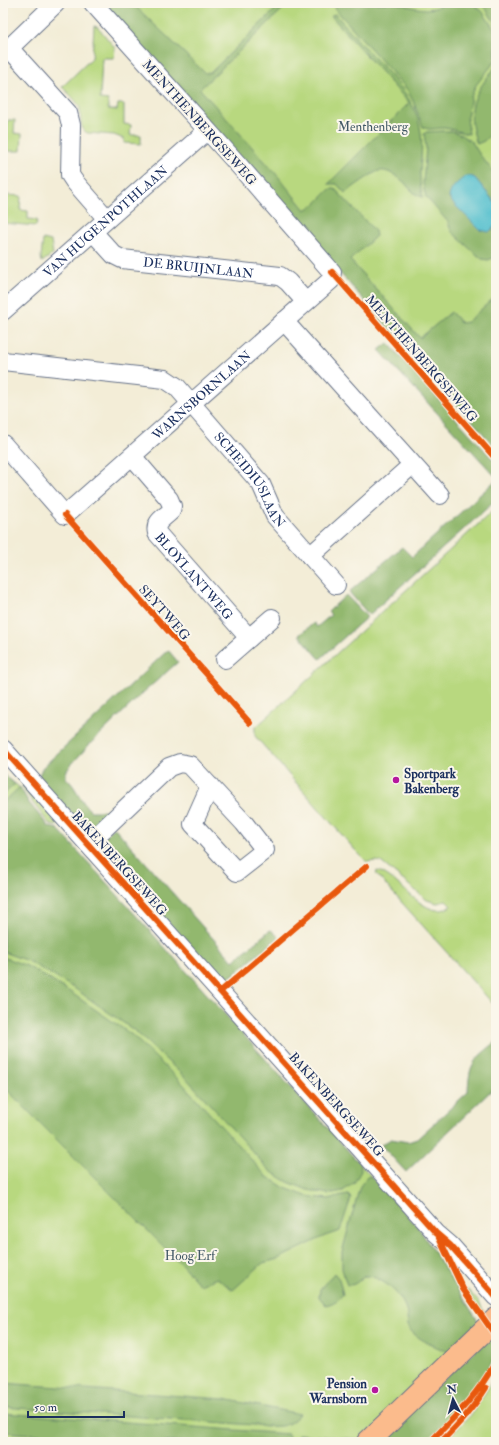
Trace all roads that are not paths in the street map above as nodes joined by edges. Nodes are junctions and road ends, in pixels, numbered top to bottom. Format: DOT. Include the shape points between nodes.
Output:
graph roads {
  1 [pos="56,3"];
  2 [pos="93,3"];
  3 [pos="6,51"];
  4 [pos="207,131"];
  5 [pos="107,219"];
  6 [pos="93,232"];
  7 [pos="332,272"];
  8 [pos="305,301"];
  9 [pos="5,307"];
  10 [pos="284,321"];
  11 [pos="3,361"];
  12 [pos="192,403"];
  13 [pos="3,444"];
  14 [pos="132,456"];
  15 [pos="412,465"];
  16 [pos="440,495"];
  17 [pos="310,556"];
  18 [pos="336,585"];
  19 [pos="272,618"];
  20 [pos="249,638"];
  21 [pos="225,659"];
  22 [pos="3,749"];
  23 [pos="210,786"];
  24 [pos="88,844"];
  25 [pos="436,1232"];
  26 [pos="496,1297"];
  27 [pos="496,1318"];
  28 [pos="368,1442"];
  1 -- 3 [label="street"];
  2 -- 4 [label="street, MENTHENBERGSEWEG"];
  3 -- 5 [label="street" via="68,113 71,125 70,175"];
  4 -- 5 [label="street, VAN HUGENPOTHLAAN"];
  4 -- 7 [label="street, MENTHENBERGSEWEG"];
  5 -- 6 [label="street, VAN HUGENPOTHLAAN"];
  6 -- 8 [label="street, DE BRUIJNLAAN" via="114,255 122,259 280,276"];
  6 -- 9 [label="street, VAN HUGENPOTHLAAN"];
  7 -- 8 [label="street, WARNSBORNLAAN" via="331,280"];
  8 -- 10 [label="street, WARNSBORNLAAN"];
  10 -- 12 [label="street, WARNSBORNLAAN"];
  10 -- 15 [label="street"];
  11 -- 12 [label="street, SCHEIDIUSLAAN" via="165,379"];
  12 -- 14 [label="street, WARNSBORNLAAN"];
  12 -- 17 [label="street, SCHEIDIUSLAAN" via="261,484 275,516"];
  13 -- 14 [label="street, WARNSBORNLAAN" via="65,515"];
  14 -- 20 [label="street, BLOYLANTWEG" via="169,499 172,506 171,511 157,524 157,533"];
  15 -- 16 [label="street"];
  15 -- 17 [label="street"];
  17 -- 18 [label="street, SCHEIDIUSLAAN"];
  19 -- 20 [label="street"];
  20 -- 21 [label="street"];
  22 -- 24 [label="street, BAKENBERGSEWEG"];
  23 -- 23 [label="street, BAKENBERGSEWEG" via="265,850 238,872 193,824"];
  23 -- 24 [label="street, BAKENBERGSEWEG" via="190,765 180,762 169,767"];
  24 -- 25 [label="street, BAKENBERGSEWEG"];
  25 -- 26 [label="street, BAKENBERGSEWEG"];
  25 -- 27 [label="street, BAKENBERGSEWEG" via="452,1265"];
  27 -- 28 [label="main road"];
}
